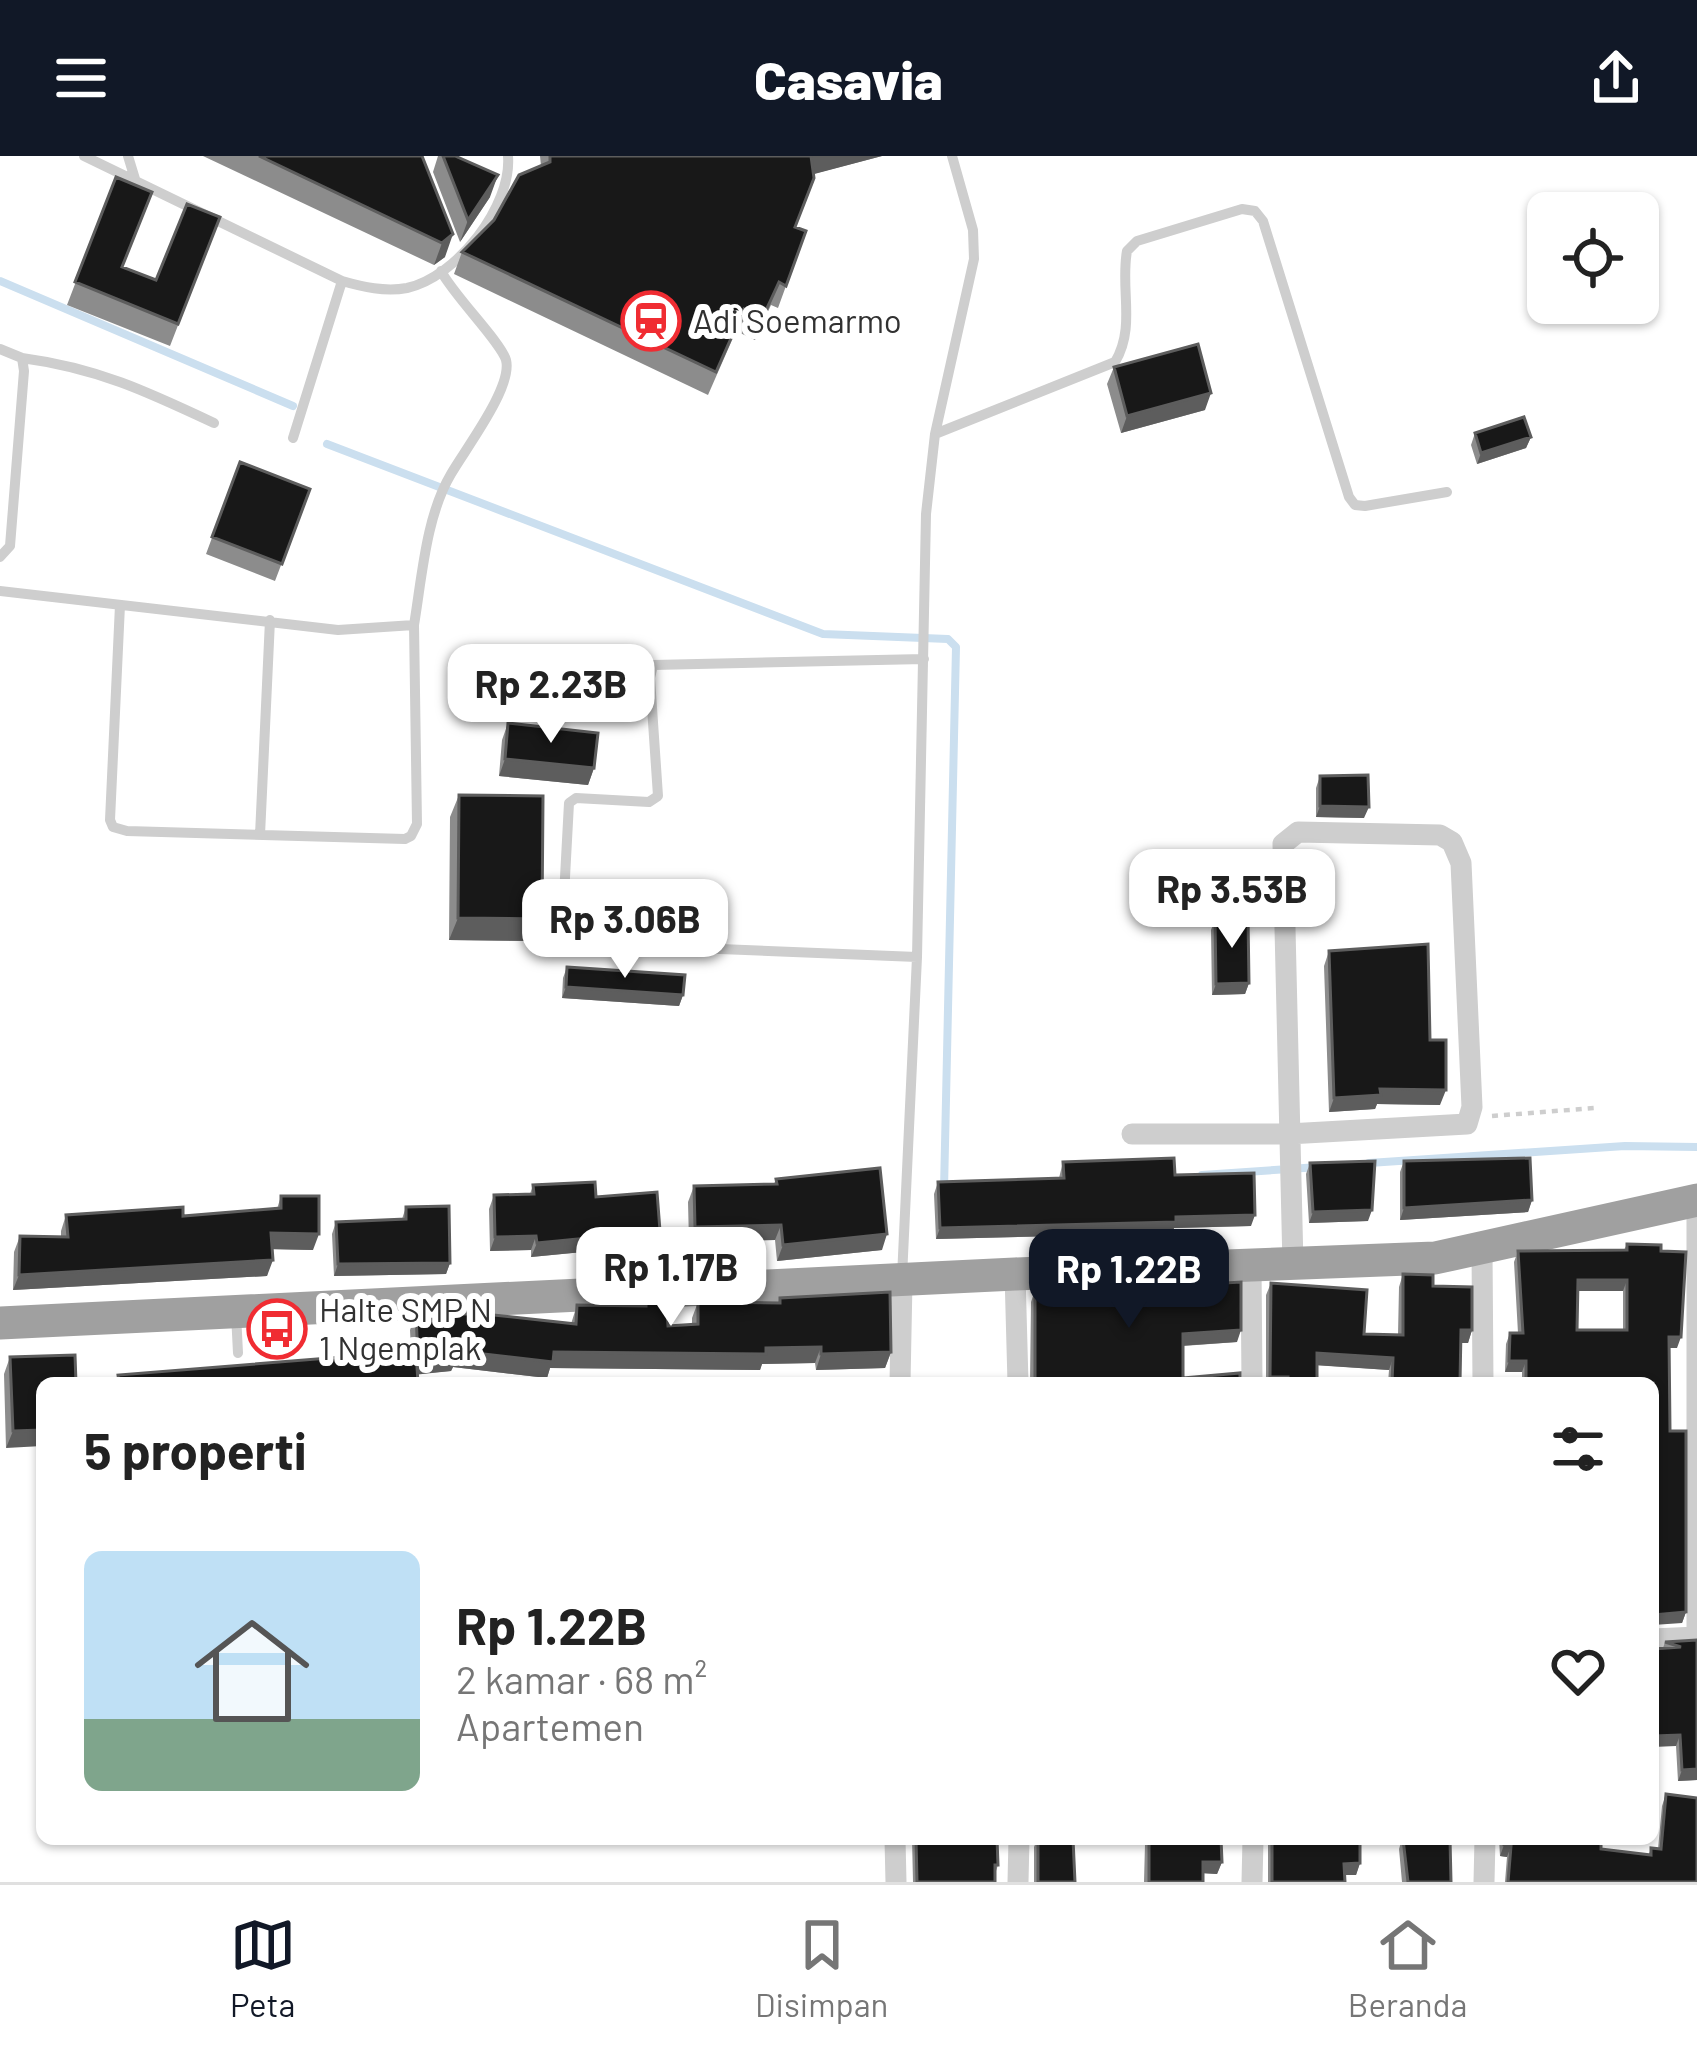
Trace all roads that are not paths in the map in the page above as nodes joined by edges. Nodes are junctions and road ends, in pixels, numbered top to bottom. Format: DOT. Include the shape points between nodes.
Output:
graph roads {
  1 [pos="84,156"];
  2 [pos="128,156"];
  3 [pos="508,156"];
  4 [pos="952,156"];
  5 [pos="135,179"];
  6 [pos="448,238"];
  7 [pos="455,259"];
  8 [pos="441,271"];
  9 [pos="342,281"];
  10 [pos="0,349"];
  11 [pos="22,358"];
  12 [pos="214,423"];
  13 [pos="934,434"];
  14 [pos="293,438"];
  15 [pos="1447,492"];
  16 [pos="0,557"];
  17 [pos="0,591"];
  18 [pos="120,604"];
  19 [pos="270,620"];
  20 [pos="414,625"];
  21 [pos="924,659"];
  22 [pos="653,665"];
  23 [pos="519,668"];
  24 [pos="260,835"];
  25 [pos="917,957"];
  26 [pos="1132,1134"];
  27 [pos="1288,1137"];
  28 [pos="1697,1200"];
  29 [pos="1482,1250"];
  30 [pos="1251,1265"];
  31 [pos="1293,1265"];
  32 [pos="1016,1274"];
  33 [pos="902,1281"];
  34 [pos="236,1310"];
  35 [pos="0,1323"];
  36 [pos="238,1353"];
  37 [pos="900,1377"];
  38 [pos="1018,1377"];
  39 [pos="1252,1377"];
  40 [pos="1483,1377"];
  41 [pos="1697,1637"];
  42 [pos="1659,1639"];
  43 [pos="895,1845"];
  44 [pos="1019,1845"];
  45 [pos="1253,1845"];
  46 [pos="1485,1845"];
  47 [pos="896,1882"];
  48 [pos="1018,1882"];
  49 [pos="1252,1882"];
  50 [pos="1484,1882"];
  1 -- 5 [label="lane"];
  2 -- 5 [label="lane"];
  3 -- 7 [label="lane" via="503,198"];
  4 -- 13 [label="lane" via="974,259"];
  5 -- 9 [label="lane"];
  6 -- 7 [label="lane"];
  7 -- 8 [label="lane"];
  8 -- 9 [label="lane" via="404,289"];
  8 -- 20 [label="lane" via="506,360 506,381 446,481"];
  9 -- 14 [label="lane"];
  10 -- 11 [label="lane"];
  11 -- 12 [label="lane" via="92,370"];
  11 -- 16 [label="lane" via="10,546"];
  13 -- 15 [label="lane" via="1115,362 1127,329 1127,251 1242,209 1263,220 1349,497 1364,506"];
  13 -- 21 [label="lane"];
  17 -- 18 [label="lane"];
  18 -- 19 [label="lane"];
  18 -- 24 [label="lane" via="113,827"];
  19 -- 20 [label="lane" via="338,630"];
  19 -- 24 [label="lane"];
  20 -- 24 [label="lane" via="415,831 404,839"];
  21 -- 22 [label="lane"];
  21 -- 25 [label="lane"];
  22 -- 23 [label="lane"];
  22 -- 25 [label="lane" via="658,796 568,803 564,940"];
  25 -- 33 [label="lane"];
  26 -- 27 [label="street"];
  27 -- 27 [label="street" via="1285,840 1298,832 1440,835 1459,851 1472,1116 1459,1128"];
  27 -- 31 [label="street"];
  28 -- 29 [label="highway"];
  28 -- 41 [label="street"];
  29 -- 31 [label="highway"];
  29 -- 40 [label="street"];
  30 -- 31 [label="highway"];
  30 -- 32 [label="highway"];
  30 -- 39 [label="street"];
  32 -- 33 [label="highway"];
  32 -- 38 [label="street"];
  33 -- 34 [label="highway"];
  33 -- 37 [label="street"];
  34 -- 35 [label="highway"];
  34 -- 36 [label="lane"];
  41 -- 42 [label="street"];
  43 -- 47 [label="street"];
  44 -- 48 [label="street"];
  45 -- 49 [label="street"];
  46 -- 50 [label="street"];
}
